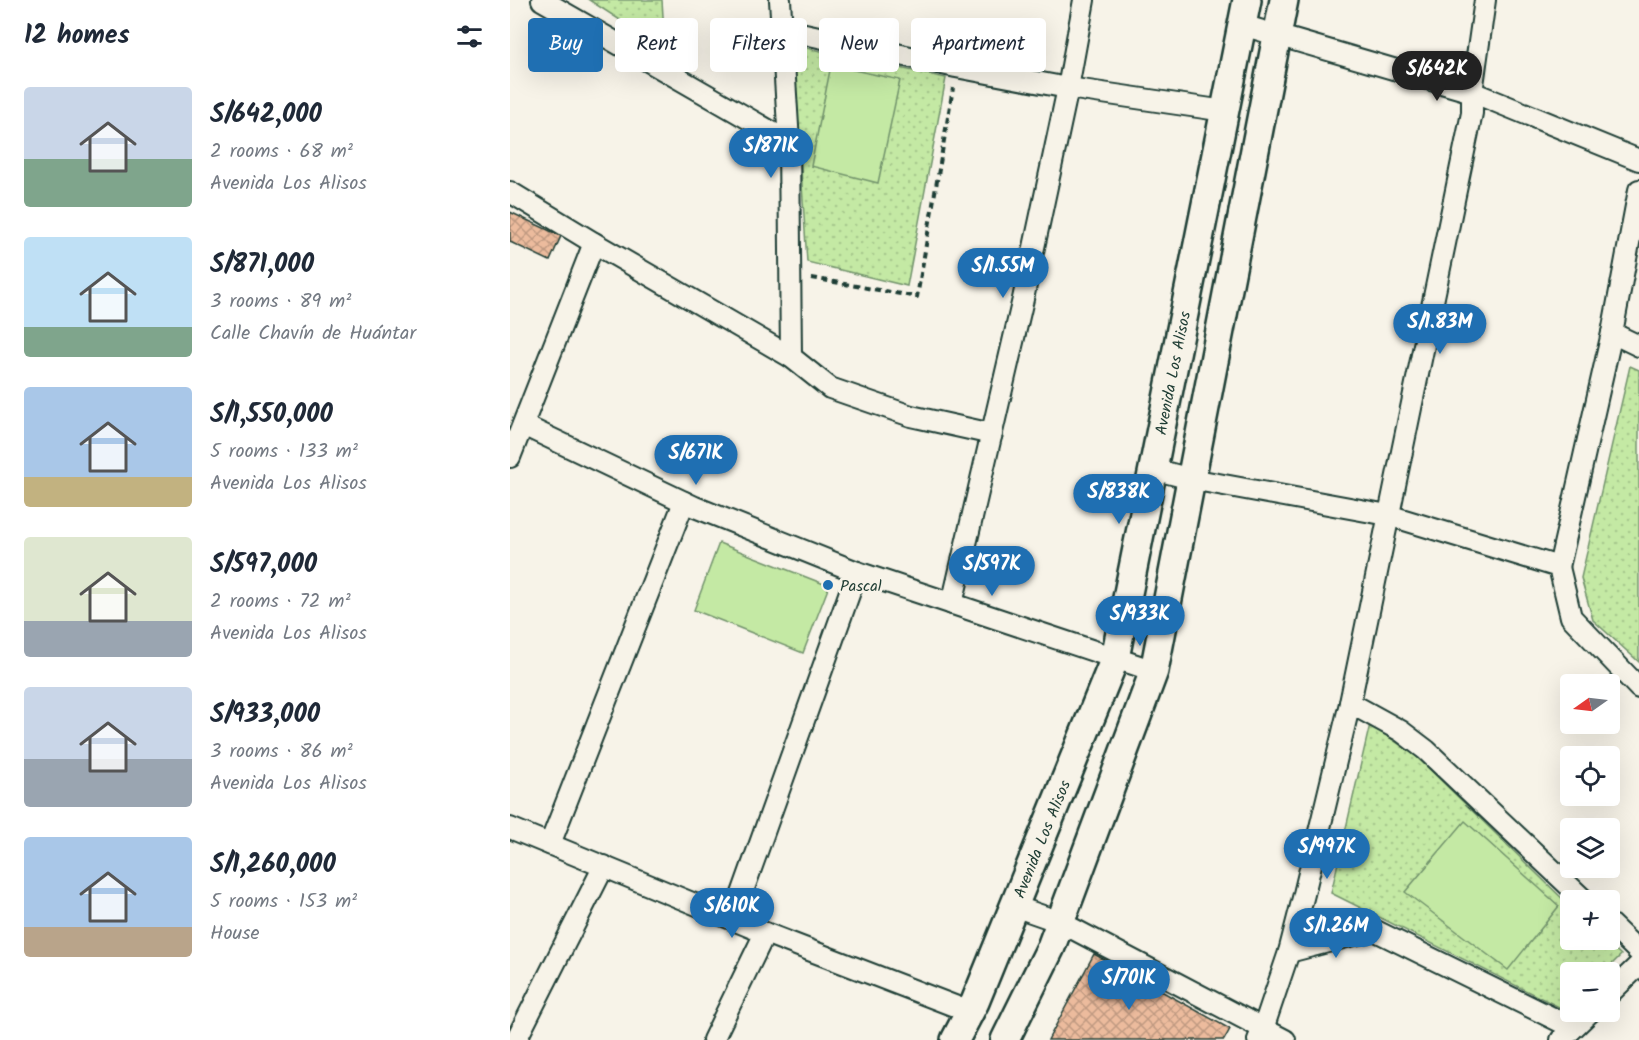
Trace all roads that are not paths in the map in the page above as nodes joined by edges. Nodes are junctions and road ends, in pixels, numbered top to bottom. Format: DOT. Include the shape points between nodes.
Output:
graph roads {
  1 [pos="542,0"];
  2 [pos="780,0"];
  3 [pos="1084,0"];
  4 [pos="1284,0"];
  5 [pos="1485,0"];
  6 [pos="1245,13"];
  7 [pos="781,18"];
  8 [pos="807,34"];
  9 [pos="1277,35"];
  10 [pos="785,72"];
  11 [pos="1068,88"];
  12 [pos="1472,92"];
  13 [pos="1225,111"];
  14 [pos="789,142"];
  15 [pos="1639,160"];
  16 [pos="1639,190"];
  17 [pos="510,192"];
  18 [pos="594,243"];
  19 [pos="1612,333"];
  20 [pos="1639,346"];
  21 [pos="791,357"];
  22 [pos="523,424"];
  23 [pos="992,434"];
  24 [pos="510,457"];
  25 [pos="1153,469"];
  26 [pos="1191,479"];
  27 [pos="684,502"];
  28 [pos="1388,515"];
  29 [pos="1559,567"];
  30 [pos="858,572"];
  31 [pos="952,604"];
  32 [pos="1115,658"];
  33 [pos="1154,671"];
  34 [pos="1639,688"];
  35 [pos="1350,703"];
  36 [pos="510,828"];
  37 [pos="550,844"];
  38 [pos="604,866"];
  39 [pos="1573,890"];
  40 [pos="1014,906"];
  41 [pos="733,919"];
  42 [pos="1060,922"];
  43 [pos="765,933"];
  44 [pos="1620,934"];
  45 [pos="1289,952"];
  46 [pos="1639,952"];
  47 [pos="1639,965"];
  48 [pos="1620,983"];
  49 [pos="970,1012"];
  50 [pos="1580,1022"];
  51 [pos="1567,1034"];
  52 [pos="1261,1035"];
  53 [pos="516,1040"];
  54 [pos="713,1040"];
  55 [pos="955,1040"];
  56 [pos="1005,1040"];
  57 [pos="1285,1040"];
  1 -- 14 [label="street"];
  2 -- 7 [label="street"];
  3 -- 11 [label="street"];
  4 -- 9 [label="street"];
  5 -- 12 [label="street"];
  6 -- 9 [label="street"];
  6 -- 13 [label="street, Avenida Los Alisos"];
  8 -- 11 [label="street"];
  9 -- 12 [label="street"];
  9 -- 26 [label="street"];
  10 -- 14 [label="street"];
  11 -- 13 [label="street"];
  11 -- 23 [label="street"];
  12 -- 15 [label="street"];
  12 -- 28 [label="street" via="1472,113"];
  13 -- 25 [label="street, Avenida Los Alisos"];
  14 -- 21 [label="street"];
  16 -- 19 [label="street"];
  17 -- 18 [label="street"];
  18 -- 21 [label="street"];
  18 -- 22 [label="street"];
  19 -- 20 [label="street"];
  19 -- 29 [label="street"];
  21 -- 23 [label="street" via="830,388 911,416"];
  22 -- 24 [label="street"];
  22 -- 27 [label="street"];
  23 -- 31 [label="street"];
  25 -- 26 [label="street"];
  25 -- 32 [label="street, Avenida Los Alisos"];
  26 -- 28 [label="street"];
  26 -- 33 [label="street"];
  27 -- 30 [label="street"];
  27 -- 37 [label="street"];
  28 -- 29 [label="street"];
  28 -- 35 [label="street"];
  29 -- 34 [label="street" via="1571,617"];
  30 -- 31 [label="street"];
  30 -- 41 [label="street"];
  31 -- 32 [label="street"];
  32 -- 33 [label="street"];
  32 -- 40 [label="street, Avenida Los Alisos"];
  33 -- 42 [label="street"];
  35 -- 39 [label="street" via="1401,731 1426,750"];
  35 -- 45 [label="street"];
  36 -- 37 [label="street"];
  37 -- 38 [label="street"];
  38 -- 41 [label="street"];
  38 -- 53 [label="street"];
  40 -- 42 [label="street"];
  40 -- 49 [label="street, Avenida Los Alisos"];
  41 -- 43 [label="street"];
  42 -- 52 [label="street"];
  42 -- 56 [label="street"];
  43 -- 49 [label="street"];
  43 -- 54 [label="street"];
  44 -- 46 [label="street"];
  45 -- 51 [label="street" via="1374,930"];
  45 -- 52 [label="street"];
  47 -- 48 [label="street"];
  49 -- 55 [label="street, Avenida Los Alisos"];
  50 -- 51 [label="street"];
  52 -- 57 [label="street"];
}
